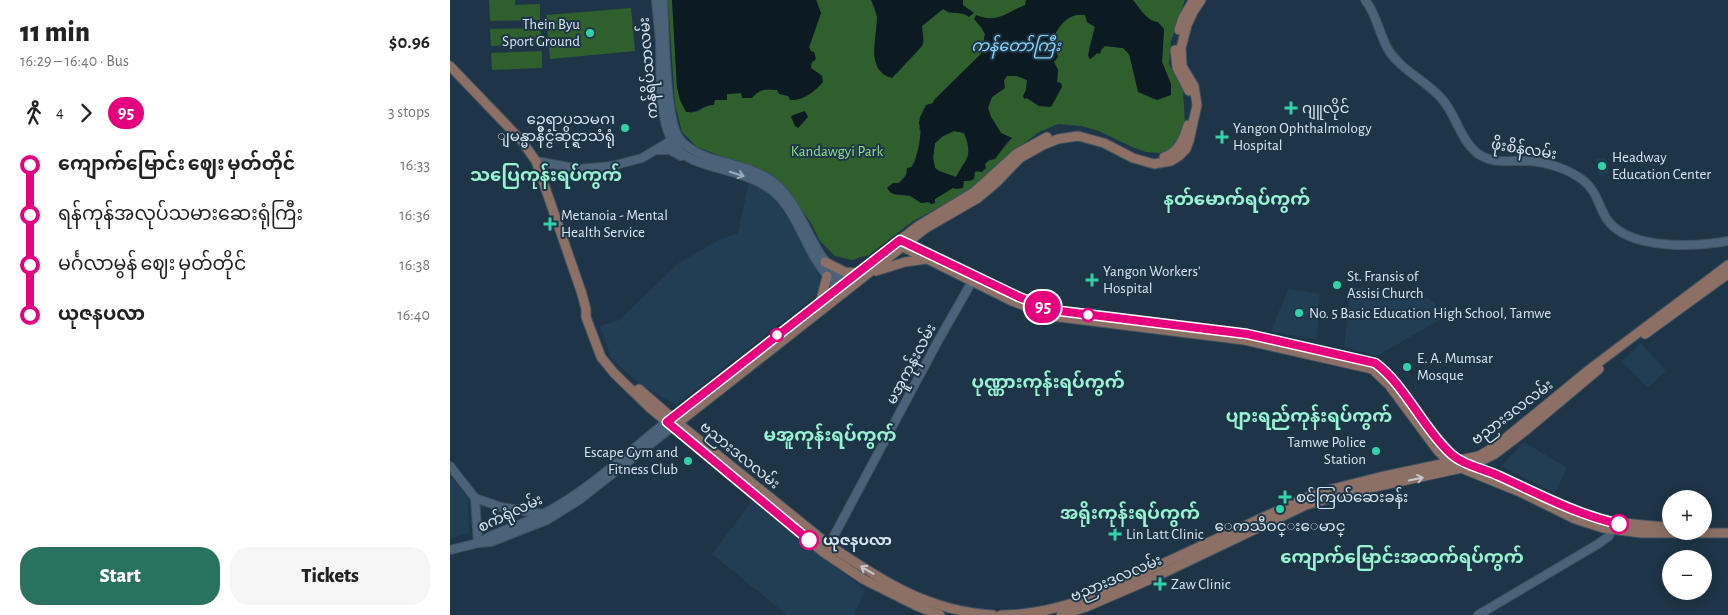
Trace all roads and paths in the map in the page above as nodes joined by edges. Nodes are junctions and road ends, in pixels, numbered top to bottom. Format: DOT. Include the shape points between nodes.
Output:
graph roads {
  1 [pos="656,0"];
  2 [pos="663,0"];
  3 [pos="1193,0"];
  4 [pos="1201,0"];
  5 [pos="1364,0"];
  6 [pos="450,66"];
  7 [pos="665,120"];
  8 [pos="675,139"];
  9 [pos="657,150"];
  10 [pos="690,159"];
  11 [pos="536,161"];
  12 [pos="926,228"];
  13 [pos="804,231"];
  14 [pos="1728,241"];
  15 [pos="901,243"];
  16 [pos="928,256"];
  17 [pos="825,262"];
  18 [pos="1728,265"];
  19 [pos="858,272"];
  20 [pos="871,273"];
  21 [pos="1728,274"];
  22 [pos="827,276"];
  23 [pos="974,279"];
  24 [pos="844,288"];
  25 [pos="1694,294"];
  26 [pos="821,301"];
  27 [pos="672,422"];
  28 [pos="1528,424"];
  29 [pos="1442,451"];
  30 [pos="1495,454"];
  31 [pos="1450,463"];
  32 [pos="1461,465"];
  33 [pos="1470,465"];
  34 [pos="450,466"];
  35 [pos="1433,466"];
  36 [pos="1498,475"];
  37 [pos="475,498"];
  38 [pos="545,517"];
  39 [pos="1614,526"];
  40 [pos="1662,527"];
  41 [pos="1712,528"];
  42 [pos="1728,529"];
  43 [pos="1728,533"];
  44 [pos="478,543"];
  45 [pos="829,546"];
  46 [pos="450,550"];
  47 [pos="1034,614"];
  48 [pos="940,615"];
  49 [pos="993,615"];
  50 [pos="1001,615"];
  51 [pos="1061,615"];
  52 [pos="1478,615"];
  1 -- 7 [label="main road, ကန်ရိပ်သာလမ်း"];
  2 -- 8 [label="main road"];
  3 -- 15 [label="main road" via="1183,18 1175,52 1176,68 1190,93 1191,113 1176,151 1158,158 1141,155 1089,132 1054,134 1023,150 974,192 918,226"];
  4 -- 12 [label="main road" via="1187,25 1181,48 1182,66 1194,86 1197,105 1188,145 1180,156 1171,162 1154,164 1088,138 1058,139 1020,158 978,198"];
  5 -- 14 [label="main road, ဖိုးစိန်လမ်း" via="1391,53 1442,98 1465,140 1476,152 1499,162 1540,162 1570,172 1584,181 1596,195 1607,220 1625,234 1678,246 1705,246"];
  6 -- 11 [label="main road" via="521,140"];
  7 -- 8 [label="main road, ကန်ရိပ်သာလမ်း"];
  7 -- 9 [label="main road" via="662,144"];
  8 -- 9 [label="main road"];
  8 -- 10 [label="main road, ကန်ရိပ်သာလမ်း" via="677,149"];
  8 -- 13 [label="main road" via="698,154 758,172 771,181 796,207"];
  9 -- 10 [label="main road" via="670,150"];
  9 -- 11 [label="main road" via="634,161 603,167 579,169"];
  10 -- 13 [label="main road, ကန်ရိပ်သာလမ်း, one-way" via="767,187 783,202"];
  11 -- 27 [label="main road, ဗညားဒလလမ်း" via="586,309 592,314 607,356 616,371"];
  12 -- 15 [label="main road"];
  12 -- 16 [label="main road" via="922,236"];
  13 -- 17 [label="main road"];
  13 -- 22 [label="main road, ကန်ရိပ်သာလမ်း" via="816,261"];
  15 -- 16 [label="main road"];
  15 -- 19 [label="main road, စက်ရုံလမ်း"];
  15 -- 20 [label="main road, စက်ရုံလမ်း"];
  16 -- 20 [label="main road"];
  16 -- 23 [label="main road"];
  17 -- 19 [label="main road" via="845,272"];
  17 -- 24 [label="main road"];
  18 -- 25 [label="main road, ဗညားဒလလမ်း"];
  19 -- 24 [label="main road, စက်ရုံလမ်း"];
  20 -- 24 [label="main road, စက်ရုံလမ်း"];
  21 -- 25 [label="main road, ဗညားဒလလမ်း"];
  22 -- 24 [label="main road, ကန်ရိပ်သာလမ်း"];
  22 -- 26 [label="main road"];
  23 -- 29 [label="main road" via="1012,301 1051,316 1244,340 1372,369 1389,385"];
  23 -- 29 [label="main road" via="1052,310 1247,334 1375,363 1386,373"];
  23 -- 45 [label="main road, မအူကုန်းလမ်း"];
  24 -- 26 [label="main road, စက်ရုံလမ်း"];
  24 -- 27 [label="main road, စက်ရုံလမ်း"];
  25 -- 28 [label="main road, ဗညားဒလလမ်း" via="1590,369"];
  26 -- 27 [label="main road, စက်ရုံလမ်း"];
  27 -- 38 [label="main road, စက်ရုံလမ်း" via="579,500"];
  27 -- 45 [label="main road, ဗညားဒလလမ်း"];
  27 -- 48 [label="main road, ဗညားဒလလမ်း" via="842,565 900,598"];
  28 -- 30 [label="main road, ဗညားဒလလမ်း"];
  28 -- 32 [label="main road, ဗညားဒလလမ်း"];
  29 -- 31 [label="main road"];
  29 -- 32 [label="main road"];
  29 -- 35 [label="main road"];
  30 -- 33 [label="main road, ဗညားဒလလမ်း"];
  30 -- 36 [label="main road" via="1494,467"];
  31 -- 32 [label="main road"];
  31 -- 35 [label="main road, ဗညားဒလလမ်း"];
  32 -- 33 [label="main road, ဗညားဒလလမ်း"];
  32 -- 39 [label="main road" via="1581,521"];
  51 -- 32 [label="main road, ဗညားဒလလမ်း, one-way" via="1143,582 1306,505"];
  33 -- 36 [label="main road"];
  34 -- 37 [label="main road"];
  35 -- 47 [label="main road, ဗညားဒလလမ်း" via="1316,493 1088,598"];
  36 -- 39 [label="main road" via="1562,506"];
  37 -- 38 [label="main road"];
  37 -- 44 [label="main road"];
  38 -- 44 [label="main road, စက်ရုံလမ်း" via="491,542"];
  39 -- 40 [label="main road"];
  39 -- 43 [label="main road" via="1641,534"];
  39 -- 52 [label="main road" via="1609,536 1582,554"];
  41 -- 42 [label="main road"];
  44 -- 46 [label="main road, စက်ရုံလမ်း"];
  49 -- 45 [label="main road, ဗညားဒလလမ်း, one-way" via="962,612 925,601 893,586"];
  47 -- 50 [label="main road, ဗညားဒလလမ်း"];
}
